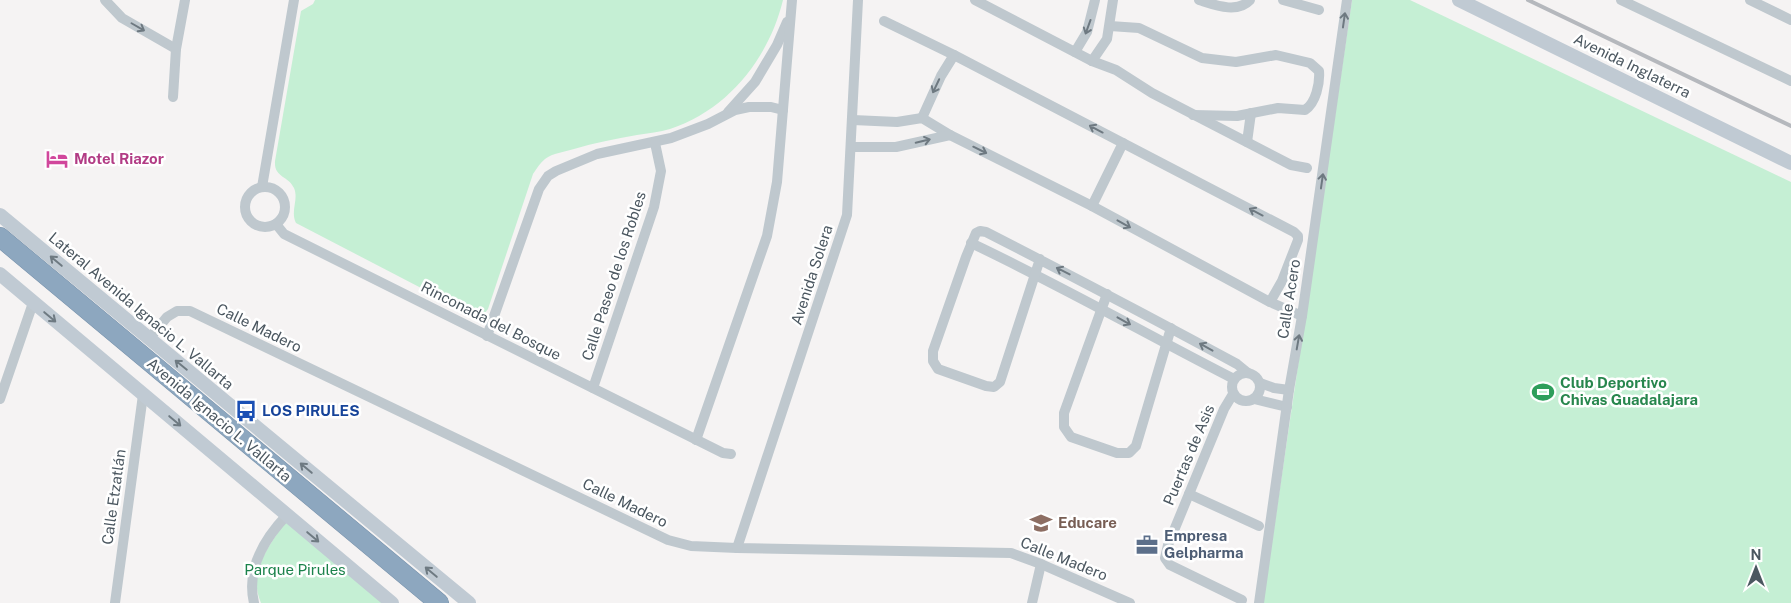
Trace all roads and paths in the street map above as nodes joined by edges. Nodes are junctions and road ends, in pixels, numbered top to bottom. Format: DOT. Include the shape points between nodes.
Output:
graph roads {
  1 [pos="105,0"];
  2 [pos="184,0"];
  3 [pos="294,0"];
  4 [pos="858,0"];
  5 [pos="975,0"];
  6 [pos="1112,0"];
  7 [pos="1200,0"];
  8 [pos="1250,0"];
  9 [pos="1283,0"];
  10 [pos="1347,0"];
  11 [pos="1459,0"];
  12 [pos="1621,0"];
  13 [pos="1750,0"];
  14 [pos="1092,1"];
  15 [pos="993,4"];
  16 [pos="792,5"];
  17 [pos="1319,10"];
  18 [pos="1791,20"];
  19 [pos="884,21"];
  20 [pos="1110,26"];
  21 [pos="176,49"];
  22 [pos="1075,52"];
  23 [pos="954,55"];
  24 [pos="1092,61"];
  25 [pos="1791,82"];
  26 [pos="173,97"];
  27 [pos="783,110"];
  28 [pos="728,112"];
  29 [pos="1251,113"];
  30 [pos="1193,114"];
  31 [pos="922,118"];
  32 [pos="852,120"];
  33 [pos="950,135"];
  34 [pos="1246,142"];
  35 [pos="655,143"];
  36 [pos="1123,143"];
  37 [pos="851,147"];
  38 [pos="1791,163"];
  39 [pos="1307,168"];
  40 [pos="262,187"];
  41 [pos="1092,206"];
  42 [pos="0,215"];
  43 [pos="276,224"];
  44 [pos="0,237"];
  45 [pos="971,243"];
  46 [pos="0,253"];
  47 [pos="1040,259"];
  48 [pos="1035,273"];
  49 [pos="0,274"];
  50 [pos="1107,294"];
  51 [pos="1270,302"];
  52 [pos="33,303"];
  53 [pos="1101,309"];
  54 [pos="1302,316"];
  55 [pos="1171,328"];
  56 [pos="488,336"];
  57 [pos="149,339"];
  58 [pos="1166,344"];
  59 [pos="1248,372"];
  60 [pos="1234,379"];
  61 [pos="1260,383"];
  62 [pos="593,388"];
  63 [pos="1290,390"];
  64 [pos="1234,394"];
  65 [pos="143,395"];
  66 [pos="0,399"];
  67 [pos="1254,399"];
  68 [pos="1287,407"];
  69 [pos="696,440"];
  70 [pos="731,454"];
  71 [pos="1190,494"];
  72 [pos="287,515"];
  73 [pos="1260,526"];
  74 [pos="736,548"];
  75 [pos="1041,564"];
  76 [pos="1242,600"];
  77 [pos="115,603"];
  78 [pos="254,603"];
  79 [pos="392,603"];
  80 [pos="420,603"];
  81 [pos="439,603"];
  82 [pos="469,603"];
  83 [pos="1032,603"];
  84 [pos="1130,603"];
  85 [pos="1259,603"];
  1 -- 21 [label="street, one-way" via="122,18"];
  2 -- 21 [label="street"];
  3 -- 40 [label="street"];
  4 -- 32 [label="street, Avenida Solera"];
  5 -- 15 [label="street"];
  6 -- 20 [label="street"];
  7 -- 8 [label="street" via="1218,7 1236,8"];
  9 -- 17 [label="street"];
  54 -- 10 [label="street, Calle Acero, one-way"];
  11 -- 38 [label="street, Avenida Inglaterra"];
  12 -- 25 [label="street"];
  13 -- 18 [label="street"];
  14 -- 22 [label="street, one-way" via="1087,32"];
  15 -- 22 [label="street"];
  16 -- 27 [label="street"];
  16 -- 28 [label="street" via="777,45 755,82"];
  19 -- 23 [label="street"];
  20 -- 24 [label="street" via="1106,42"];
  20 -- 29 [label="street" via="1139,28 1202,58 1236,62 1276,55 1310,63 1319,71 1313,103 1305,110 1278,108"];
  21 -- 26 [label="street"];
  22 -- 24 [label="street"];
  23 -- 31 [label="street, one-way"];
  36 -- 23 [label="street, one-way"];
  24 -- 30 [label="street" via="1116,70"];
  27 -- 28 [label="street" via="749,107"];
  27 -- 69 [label="street" via="777,182 767,236"];
  28 -- 35 [label="street" via="708,124"];
  29 -- 30 [label="street" via="1237,116"];
  29 -- 34 [label="street"];
  30 -- 34 [label="street"];
  31 -- 32 [label="street" via="897,122"];
  31 -- 33 [label="street"];
  32 -- 37 [label="street, Avenida Solera"];
  37 -- 33 [label="street, one-way" via="896,147"];
  33 -- 41 [label="street, one-way"];
  34 -- 39 [label="street" via="1290,165"];
  35 -- 56 [label="street" via="597,154 548,176 539,189"];
  35 -- 62 [label="street, Calle Paseo de los Robles" via="661,171 654,207"];
  36 -- 41 [label="street"];
  51 -- 36 [label="street, one-way" via="1282,281 1298,236"];
  37 -- 74 [label="street, Avenida Solera" via="849,196 843,229"];
  40 -- 43 [label="street" via="270,187 282,196 285,212"];
  40 -- 43 [label="street" via="251,192 245,202 246,214 253,224 265,228"];
  41 -- 51 [label="street, one-way"];
  57 -- 42 [label="street, Lateral Avenida Ignacio L. Vallarta, one-way"];
  43 -- 56 [label="street, Rinconada del Bosque" via="284,234"];
  44 -- 81 [label="highway, Avenida Ignacio L. Vallarta"];
  45 -- 47 [label="street" via="976,233 986,232"];
  45 -- 48 [label="street"];
  45 -- 48 [label="street" via="933,351 933,361 938,369 986,386 994,387 1000,382"];
  46 -- 80 [label="highway, Avenida Ignacio L. Vallarta"];
  47 -- 48 [label="street"];
  50 -- 47 [label="street, one-way"];
  48 -- 53 [label="street"];
  49 -- 52 [label="street"];
  50 -- 53 [label="street"];
  50 -- 55 [label="street"];
  51 -- 54 [label="street"];
  52 -- 65 [label="street, one-way"];
  52 -- 66 [label="street"];
  53 -- 58 [label="street, one-way"];
  53 -- 58 [label="street" via="1064,413 1064,427 1070,437 1117,453 1129,453 1136,446"];
  63 -- 54 [label="street, Calle Acero, one-way"];
  55 -- 58 [label="street"];
  59 -- 55 [label="street, one-way"];
  56 -- 62 [label="street, Rinconada del Bosque"];
  57 -- 74 [label="street, Calle Madero" via="177,310 190,311 668,540 691,546"];
  82 -- 57 [label="street, Lateral Avenida Ignacio L. Vallarta, one-way"];
  58 -- 60 [label="street"];
  59 -- 60 [label="street"];
  59 -- 61 [label="street"];
  60 -- 64 [label="street" via="1231,387"];
  61 -- 63 [label="street"];
  61 -- 67 [label="street" via="1260,392"];
  62 -- 69 [label="street, Rinconada del Bosque"];
  63 -- 68 [label="street, Calle Acero"];
  64 -- 67 [label="street" via="1243,401"];
  64 -- 71 [label="street, Puertas de Asis" via="1224,409"];
  65 -- 72 [label="street, one-way"];
  65 -- 77 [label="street, Calle Etzatlán"];
  67 -- 68 [label="street"];
  68 -- 85 [label="street, Calle Acero"];
  69 -- 70 [label="street, Rinconada del Bosque" via="723,454"];
  71 -- 73 [label="street"];
  71 -- 76 [label="street, Puertas de Asis" via="1165,558 1170,565"];
  72 -- 78 [label="street" via="273,529 255,562 251,584"];
  72 -- 79 [label="street, one-way"];
  74 -- 75 [label="street, Calle Madero" via="1011,553"];
  75 -- 83 [label="street"];
  75 -- 84 [label="street, Calle Madero"];
}
